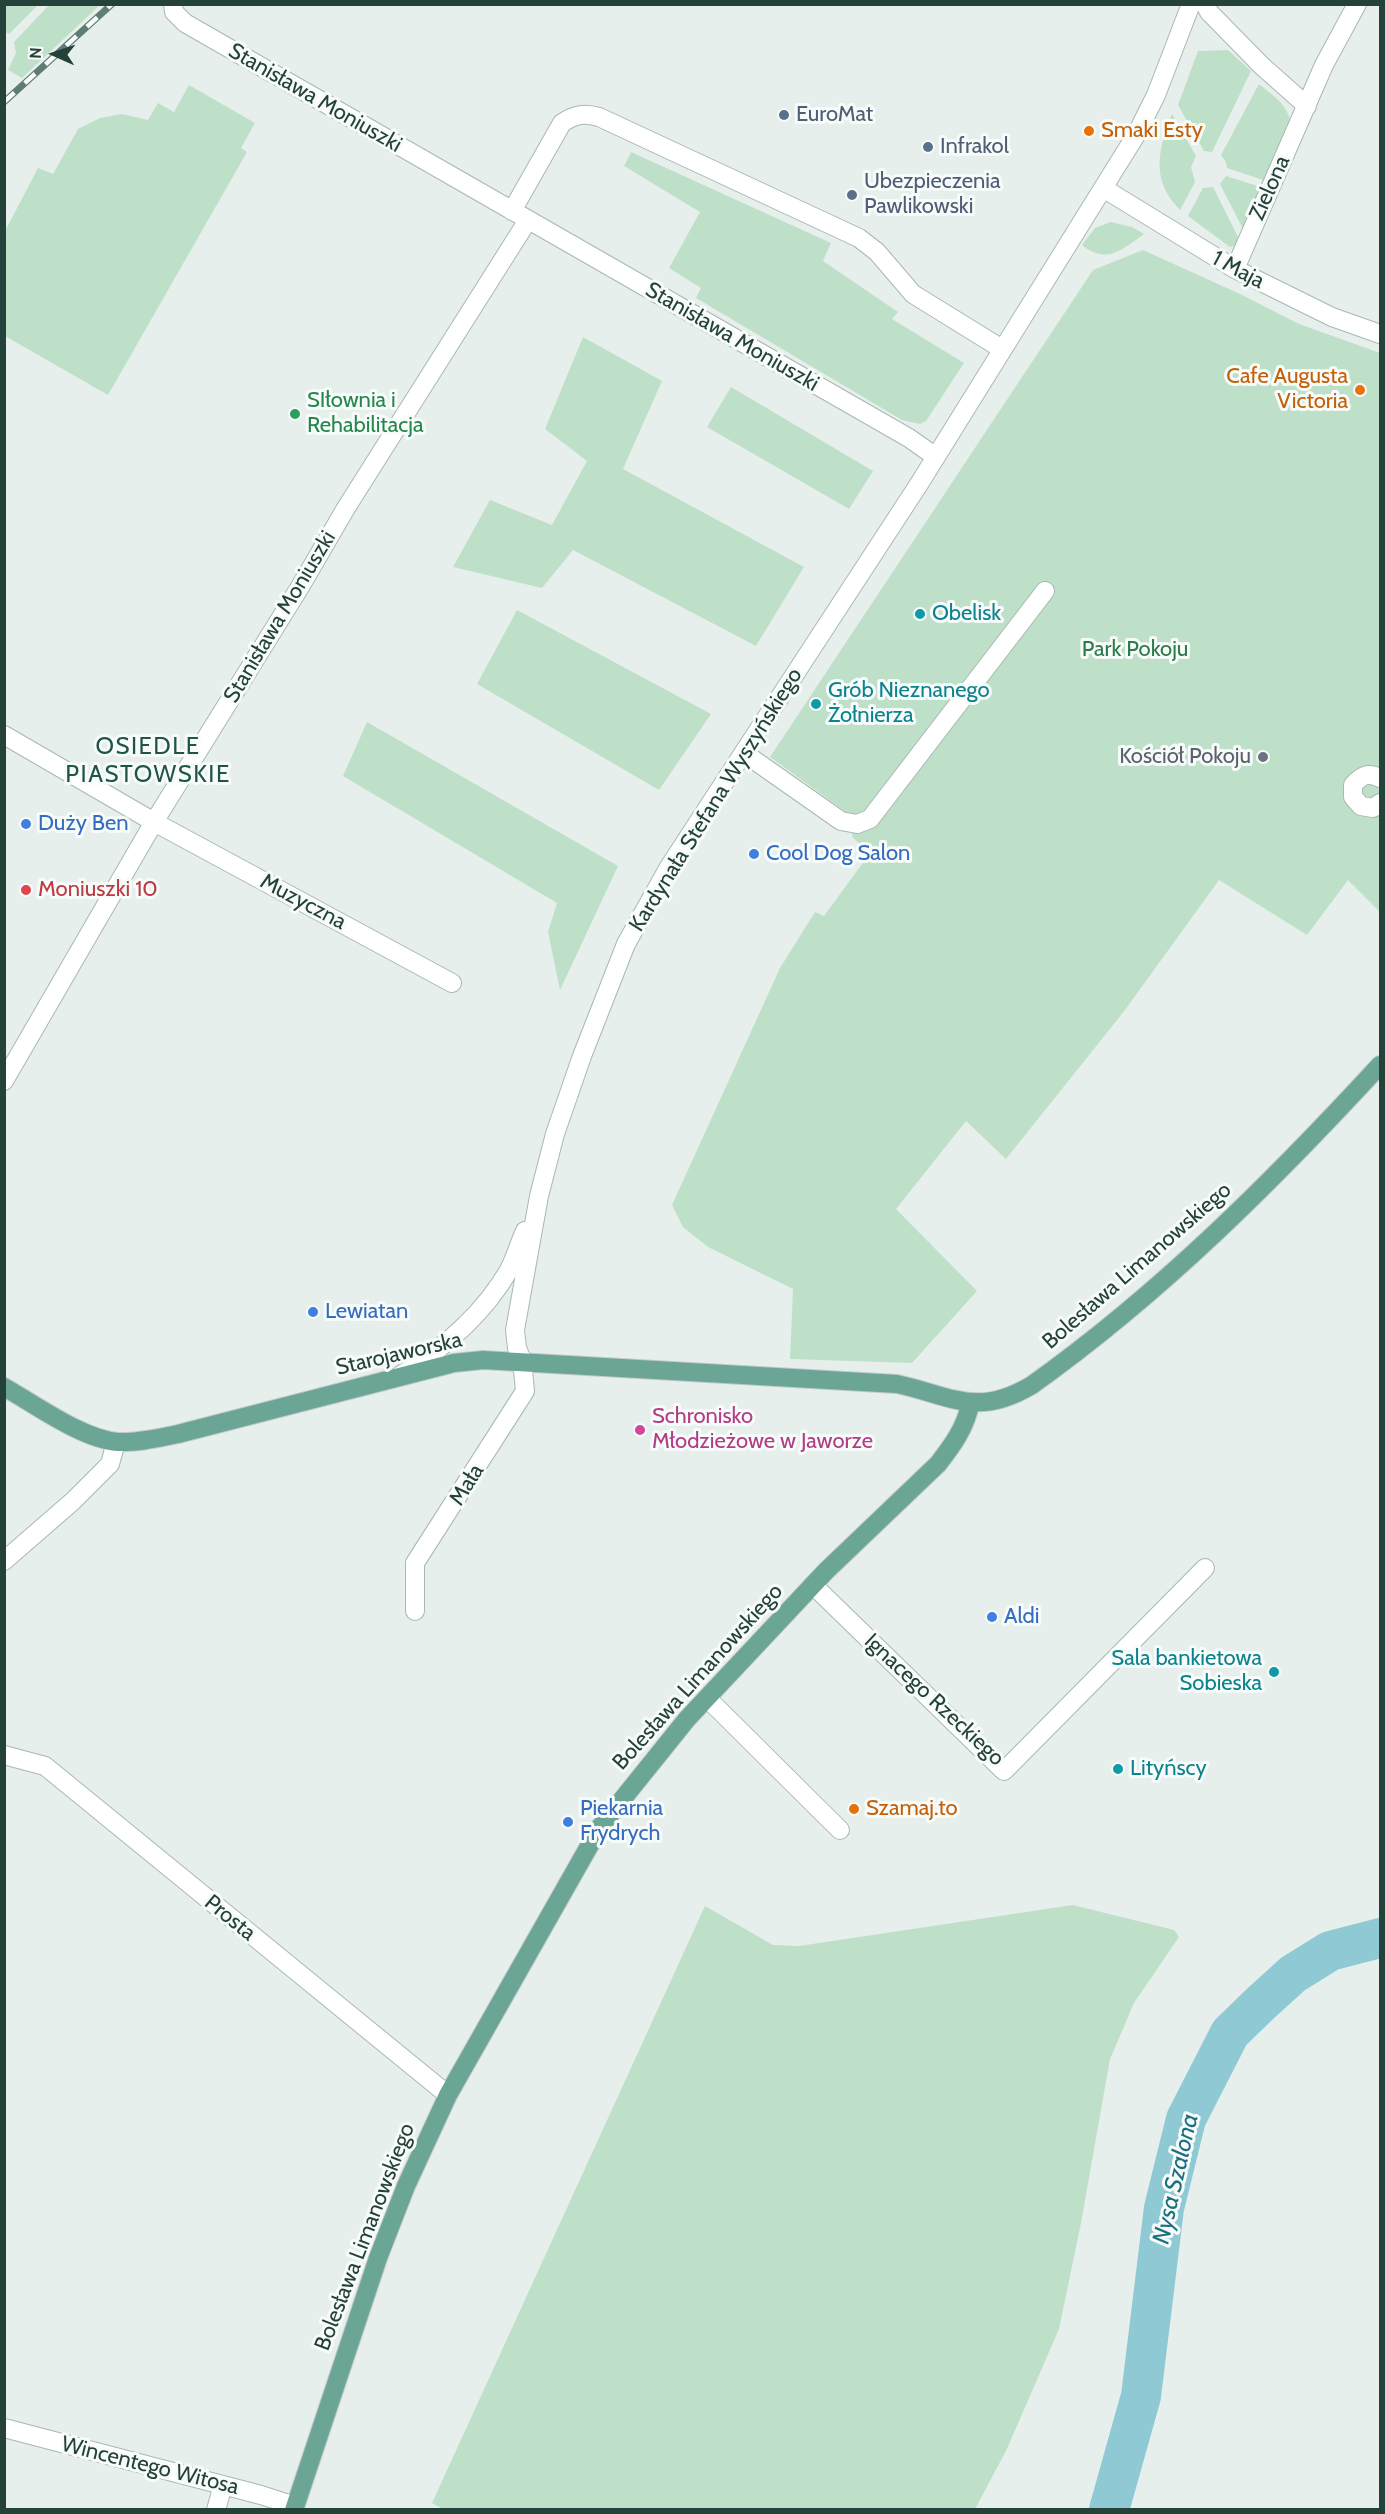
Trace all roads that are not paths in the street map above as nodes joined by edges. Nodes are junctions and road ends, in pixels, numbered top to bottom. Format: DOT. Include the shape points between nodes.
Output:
graph roads {
  1 [pos="173,4"];
  2 [pos="1191,4"];
  3 [pos="1205,4"];
  4 [pos="1357,4"];
  5 [pos="1307,106"];
  6 [pos="1103,188"];
  7 [pos="520,215"];
  8 [pos="1235,269"];
  9 [pos="1380,334"];
  10 [pos="1002,350"];
  11 [pos="936,457"];
  12 [pos="1045,591"];
  13 [pos="4,735"];
  14 [pos="744,753"];
  15 [pos="1380,778"];
  16 [pos="1380,803"];
  17 [pos="154,822"];
  18 [pos="452,983"];
  19 [pos="1380,1065"];
  20 [pos="4,1081"];
  21 [pos="539,1196"];
  22 [pos="522,1360"];
  23 [pos="396,1377"];
  24 [pos="4,1387"];
  25 [pos="970,1404"];
  26 [pos="116,1442"];
  27 [pos="4,1561"];
  28 [pos="1206,1568"];
  29 [pos="813,1585"];
  30 [pos="415,1611"];
  31 [pos="707,1698"];
  32 [pos="13,1757"];
  33 [pos="840,1830"];
  34 [pos="448,2095"];
  35 [pos="4,2428"];
  36 [pos="223,2485"];
  37 [pos="294,2508"];
  38 [pos="216,2510"];
  1 -- 7 [label="street, Stanisława Moniuszki" via="174,12 185,23"];
  2 -- 6 [label="street, Kardynała Stefana Wyszyńskiego" via="1156,95"];
  3 -- 5 [label="street" via="1262,66"];
  4 -- 5 [label="street, Zielona"];
  5 -- 8 [label="street, Zielona"];
  6 -- 8 [label="street, 1 Maja"];
  6 -- 10 [label="street, Kardynała Stefana Wyszyńskiego"];
  7 -- 10 [label="street" via="562,123 585,113 859,238 877,252 913,294"];
  7 -- 11 [label="street, Stanisława Moniuszki"];
  7 -- 17 [label="street, Stanisława Moniuszki" via="300,587"];
  8 -- 9 [label="street, 1 Maja" via="1332,317"];
  10 -- 11 [label="street, Kardynała Stefana Wyszyńskiego"];
  11 -- 14 [label="street, Kardynała Stefana Wyszyńskiego"];
  12 -- 14 [label="street" via="870,819 856,824 841,821"];
  13 -- 17 [label="street, Muzyczna"];
  14 -- 21 [label="street, Kardynała Stefana Wyszyńskiego" via="669,867 627,944 572,1083"];
  15 -- 16 [label="street" via="1372,774 1360,776 1353,785 1353,797 1361,806 1373,808"];
  17 -- 18 [label="street, Muzyczna"];
  17 -- 20 [label="street, Stanisława Moniuszki"];
  19 -- 25 [label="main road, Bolesława Limanowskiego" via="1224,1225 1120,1317 1021,1392"];
  21 -- 22 [label="street, Kardynała Stefana Wyszyńskiego" via="515,1330"];
  21 -- 23 [label="street" via="509,1269 489,1299 451,1340"];
  22 -- 23 [label="main road, Starojaworska" via="483,1359"];
  22 -- 25 [label="main road, Starojaworska" via="897,1384"];
  22 -- 30 [label="street, Mała" via="525,1391 415,1563"];
  23 -- 26 [label="main road, Starojaworska" via="178,1434"];
  24 -- 26 [label="main road, Starojaworska" via="75,1427"];
  25 -- 29 [label="main road, Bolesława Limanowskiego" via="952,1446 938,1464"];
  26 -- 27 [label="street" via="110,1464"];
  28 -- 29 [label="street, Ignacego Rzeckiego" via="1004,1771"];
  29 -- 31 [label="main road, Bolesława Limanowskiego"];
  31 -- 33 [label="street"];
  31 -- 34 [label="main road, Bolesława Limanowskiego" via="600,1827"];
  32 -- 34 [label="street, Prosta" via="45,1766"];
  34 -- 37 [label="main road, Bolesława Limanowskiego" via="378,2258"];
  35 -- 36 [label="street, Wincentego Witosa"];
  36 -- 37 [label="street, Wincentego Witosa"];
  36 -- 38 [label="street"];
}
